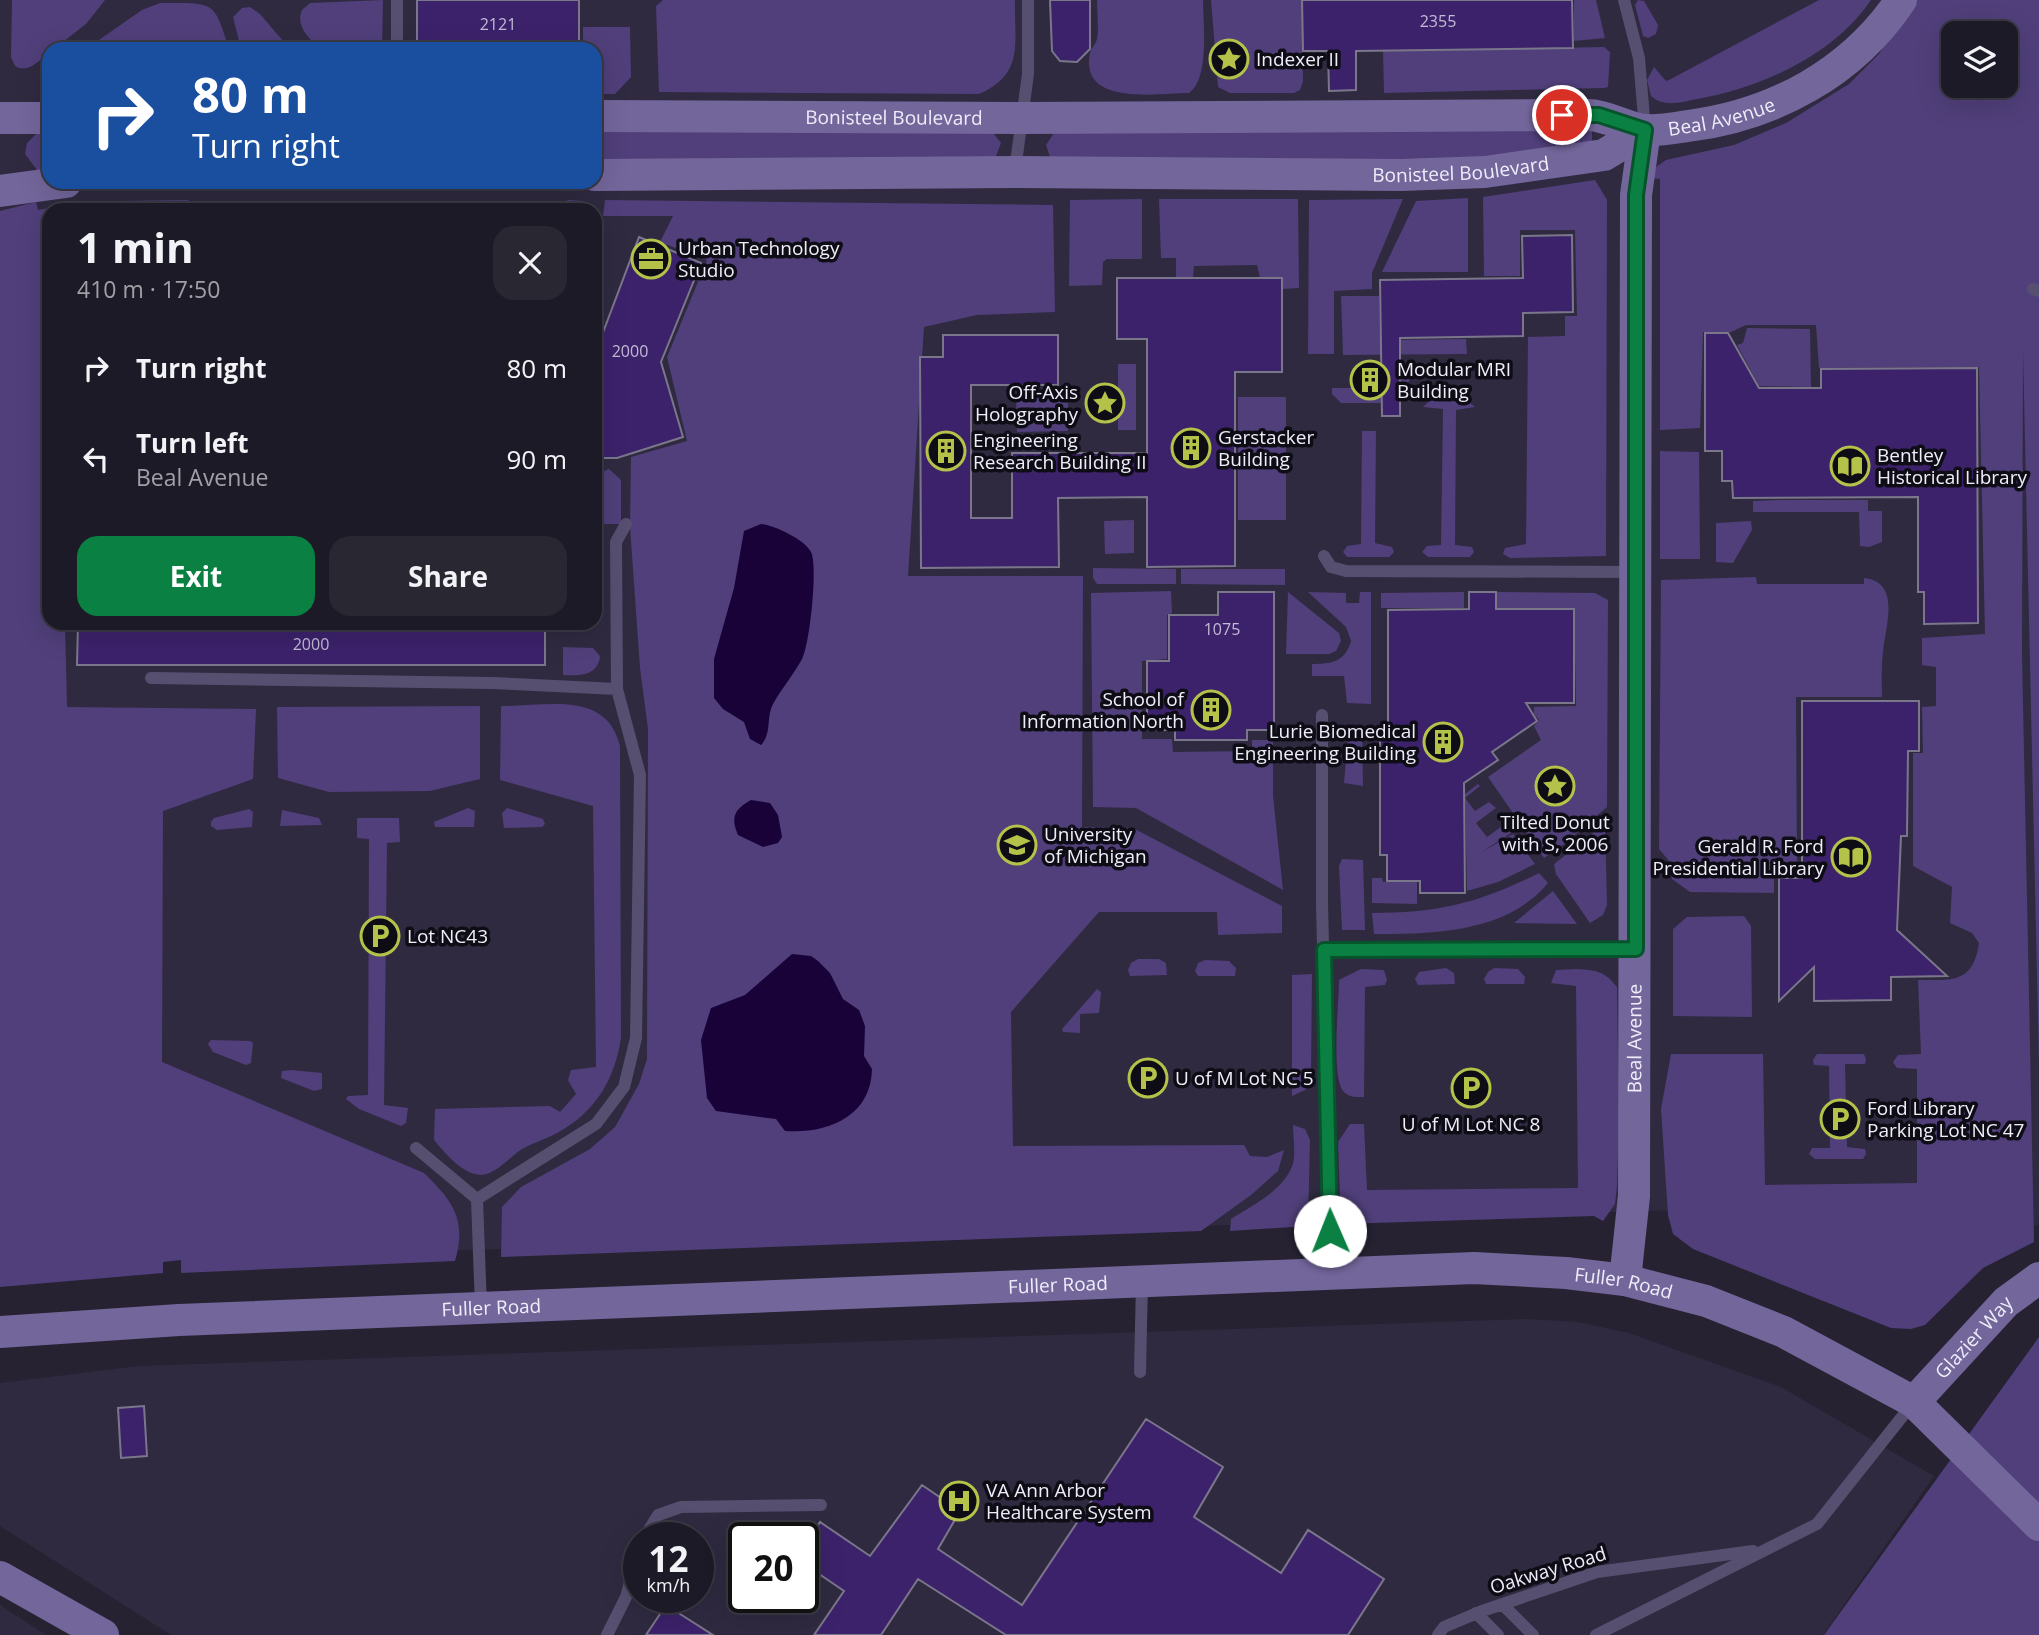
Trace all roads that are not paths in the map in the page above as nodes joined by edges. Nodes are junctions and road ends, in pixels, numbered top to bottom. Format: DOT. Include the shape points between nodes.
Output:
graph roads {
  1 [pos="397,0"];
  2 [pos="1028,0"];
  3 [pos="1624,0"];
  4 [pos="1901,0"];
  5 [pos="397,42"];
  6 [pos="602,116"];
  7 [pos="0,118"];
  8 [pos="42,118"];
  9 [pos="1022,118"];
  10 [pos="1645,130"];
  11 [pos="1015,172"];
  12 [pos="602,175"];
  13 [pos="42,185"];
  14 [pos="0,191"];
  15 [pos="626,524"];
  16 [pos="1324,556"];
  17 [pos="1635,572"];
  18 [pos="151,678"];
  19 [pos="618,689"];
  20 [pos="1322,715"];
  21 [pos="1636,949"];
  22 [pos="1324,950"];
  23 [pos="416,1149"];
  24 [pos="477,1199"];
  25 [pos="1331,1274"];
  26 [pos="2039,1278"];
  27 [pos="1625,1280"];
  28 [pos="1142,1282"];
  29 [pos="481,1309"];
  30 [pos="0,1332"];
  31 [pos="1140,1372"];
  32 [pos="1914,1402"];
  33 [pos="821,1505"];
  34 [pos="654,1522"];
  35 [pos="2039,1525"];
  36 [pos="1760,1550"];
  37 [pos="0,1577"];
  38 [pos="623,1603"];
  39 [pos="1502,1604"];
  40 [pos="1476,1613"];
  41 [pos="103,1635"];
  42 [pos="607,1635"];
  43 [pos="1438,1635"];
  44 [pos="1498,1635"];
  45 [pos="1533,1635"];
  46 [pos="1596,1635"];
  1 -- 5 [label="lane"];
  2 -- 9 [label="lane" via="1028,74"];
  3 -- 10 [label="lane" via="1639,58"];
  4 -- 10 [label="street, Beal Avenue" via="1858,52 1809,88 1765,108 1714,123"];
  6 -- 9 [label="street, Bonisteel Boulevard"];
  7 -- 8 [label="street"];
  9 -- 10 [label="street, Bonisteel Boulevard" via="1589,115"];
  9 -- 11 [label="lane"];
  10 -- 11 [label="street, Bonisteel Boulevard" via="1604,155 1485,172"];
  10 -- 17 [label="street, Beal Avenue" via="1636,195"];
  11 -- 12 [label="street, Bonisteel Boulevard"];
  13 -- 14 [label="street"];
  15 -- 19 [label="lane" via="616,542"];
  16 -- 17 [label="lane" via="1331,567 1346,571"];
  17 -- 21 [label="street, Beal Avenue"];
  18 -- 19 [label="lane" via="492,682"];
  19 -- 24 [label="lane" via="640,775 636,1038 624,1087 596,1124"];
  20 -- 22 [label="lane"];
  21 -- 22 [label="lane"];
  21 -- 27 [label="street, Beal Avenue" via="1634,1196"];
  22 -- 25 [label="lane"];
  23 -- 24 [label="lane"];
  24 -- 29 [label="lane"];
  25 -- 27 [label="street, Fuller Road" via="1474,1269"];
  25 -- 28 [label="street, Fuller Road"];
  26 -- 32 [label="street, Glazier Way" via="2006,1302"];
  27 -- 32 [label="street, Fuller Road" via="1706,1301 1784,1332"];
  28 -- 29 [label="street, Fuller Road"];
  28 -- 31 [label="lane"];
  29 -- 30 [label="street, Fuller Road"];
  32 -- 35 [label="street, Fuller Road"];
  32 -- 36 [label="lane, Oakway Road" via="1817,1524"];
  33 -- 34 [label="lane" via="681,1507 658,1515"];
  36 -- 39 [label="lane, Oakway Road" via="1597,1572"];
  36 -- 46 [label="lane, Oakway Road"];
  37 -- 41 [label="street"];
  38 -- 42 [label="lane"];
  39 -- 40 [label="lane, Oakway Road"];
  39 -- 45 [label="lane"];
  40 -- 43 [label="lane, Oakway Road" via="1444,1627"];
  40 -- 44 [label="lane"];
}
